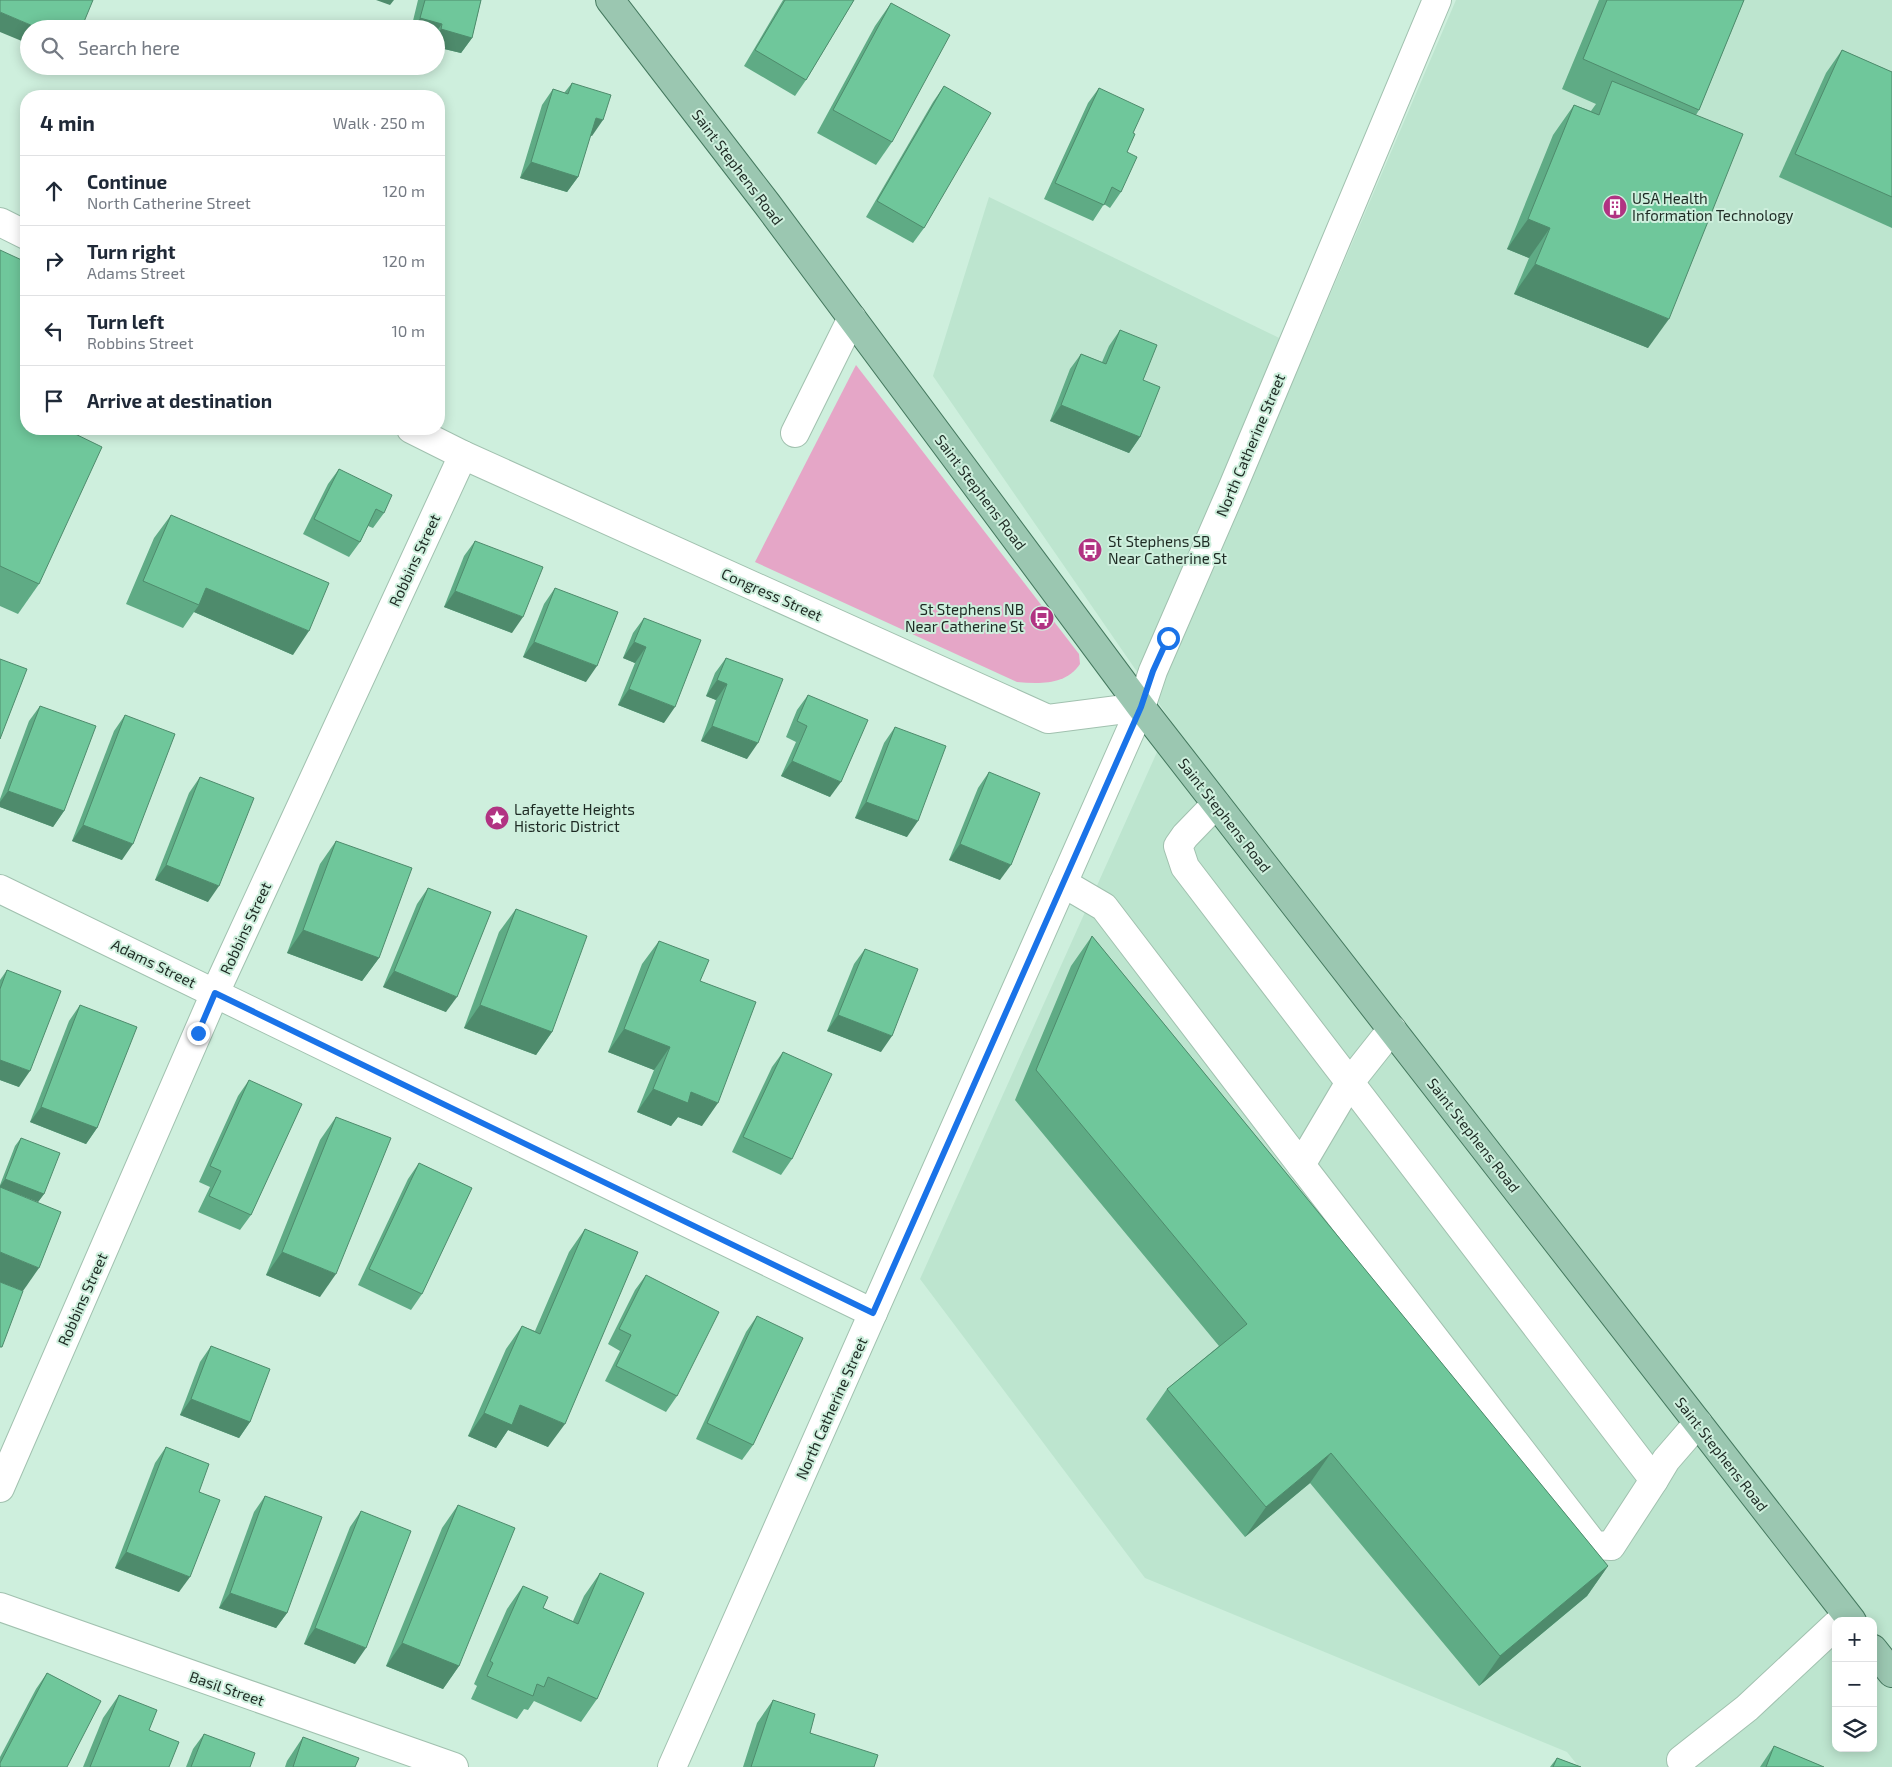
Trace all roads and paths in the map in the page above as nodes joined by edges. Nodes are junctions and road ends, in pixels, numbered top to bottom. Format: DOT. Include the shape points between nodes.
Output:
graph roads {
  1 [pos="610,0"];
  2 [pos="1437,0"];
  3 [pos="0,222"];
  4 [pos="20,233"];
  5 [pos="852,318"];
  6 [pos="795,433"];
  7 [pos="423,435"];
  8 [pos="463,455"];
  9 [pos="1141,707"];
  10 [pos="1216,804"];
  11 [pos="1063,883"];
  12 [pos="0,888"];
  13 [pos="215,993"];
  14 [pos="1392,1029"];
  15 [pos="1350,1082"];
  16 [pos="1301,1165"];
  17 [pos="873,1313"];
  18 [pos="1698,1423"];
  19 [pos="1654,1480"];
  20 [pos="0,1488"];
  21 [pos="0,1607"];
  22 [pos="1842,1617"];
  23 [pos="1832,1631"];
  24 [pos="1877,1654"];
  25 [pos="1892,1673"];
  26 [pos="1681,1760"];
  27 [pos="454,1767"];
  28 [pos="672,1767"];
  1 -- 5 [label="main road, Saint Stephens Road"];
  2 -- 9 [label="street, North Catherine Street" via="1153,671"];
  3 -- 4 [label="street"];
  5 -- 6 [label="street"];
  5 -- 9 [label="main road, Saint Stephens Road"];
  7 -- 8 [label="street, Congress Street"];
  8 -- 9 [label="street, Congress Street" via="1048,719"];
  8 -- 13 [label="street, Robbins Street"];
  9 -- 10 [label="main road, Saint Stephens Road"];
  9 -- 11 [label="street, North Catherine Street"];
  10 -- 14 [label="main road, Saint Stephens Road"];
  10 -- 15 [label="street" via="1178,846 1185,868"];
  11 -- 16 [label="street" via="1104,907"];
  11 -- 17 [label="street, North Catherine Street"];
  12 -- 13 [label="street, Adams Street"];
  13 -- 17 [label="street, Adams Street"];
  13 -- 20 [label="street, Robbins Street"];
  14 -- 15 [label="street"];
  14 -- 18 [label="main road, Saint Stephens Road"];
  15 -- 16 [label="street"];
  15 -- 19 [label="street"];
  16 -- 19 [label="street" via="1594,1545 1611,1546"];
  17 -- 28 [label="street, North Catherine Street"];
  18 -- 19 [label="street" via="1666,1460"];
  18 -- 22 [label="main road, Saint Stephens Road"];
  21 -- 27 [label="street, Basil Street"];
  23 -- 26 [label="street" via="1747,1708"];
  24 -- 25 [label="main road"];
}
